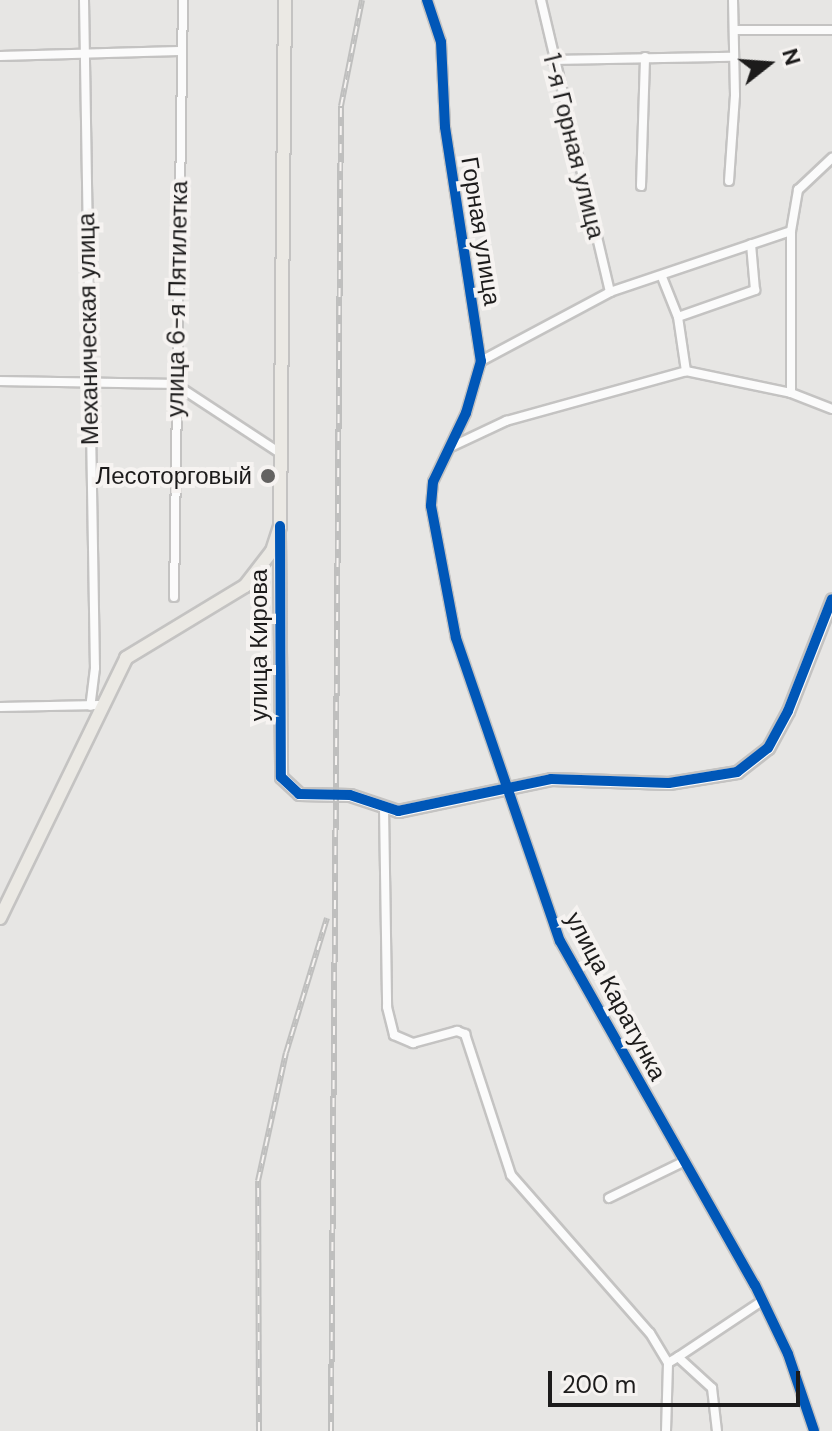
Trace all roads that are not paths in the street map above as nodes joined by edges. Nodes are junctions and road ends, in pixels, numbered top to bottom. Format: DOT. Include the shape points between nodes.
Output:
graph roads {
  1 [pos="84,0"];
  2 [pos="183,0"];
  3 [pos="285,0"];
  4 [pos="427,0"];
  5 [pos="541,0"];
  6 [pos="733,0"];
  7 [pos="734,30"];
  8 [pos="832,30"];
  9 [pos="179,51"];
  10 [pos="85,53"];
  11 [pos="0,56"];
  12 [pos="645,57"];
  13 [pos="732,57"];
  14 [pos="552,60"];
  15 [pos="832,158"];
  16 [pos="729,181"];
  17 [pos="641,186"];
  18 [pos="791,231"];
  19 [pos="751,244"];
  20 [pos="662,277"];
  21 [pos="610,292"];
  22 [pos="678,317"];
  23 [pos="481,361"];
  24 [pos="686,371"];
  25 [pos="88,380"];
  26 [pos="0,381"];
  27 [pos="175,384"];
  28 [pos="791,393"];
  29 [pos="831,406"];
  30 [pos="452,447"];
  31 [pos="280,453"];
  32 [pos="442,463"];
  33 [pos="280,526"];
  34 [pos="174,597"];
  35 [pos="832,599"];
  36 [pos="95,705"];
  37 [pos="0,707"];
  38 [pos="504,787"];
  39 [pos="384,808"];
  40 [pos="0,918"];
  41 [pos="683,1162"];
  42 [pos="609,1198"];
  43 [pos="762,1301"];
  44 [pos="678,1357"];
  45 [pos="668,1363"];
  46 [pos="666,1431"];
  47 [pos="717,1431"];
  48 [pos="814,1431"];
  1 -- 10 [label="street, Механическая улица"];
  2 -- 9 [label="street, улица 6-я Пятилетка"];
  3 -- 31 [label="main road, улица Кирова"];
  4 -- 23 [label="street, Горная улица" via="441,42 445,127"];
  5 -- 14 [label="street, 1-я Горная улица"];
  6 -- 7 [label="street"];
  7 -- 8 [label="street"];
  7 -- 13 [label="street"];
  9 -- 10 [label="street"];
  9 -- 27 [label="street, улица 6-я Пятилетка"];
  10 -- 11 [label="street"];
  10 -- 25 [label="street, Механическая улица"];
  12 -- 13 [label="street"];
  12 -- 14 [label="street"];
  12 -- 17 [label="street"];
  13 -- 16 [label="street"];
  14 -- 21 [label="street, 1-я Горная улица"];
  15 -- 18 [label="street" via="798,190"];
  18 -- 19 [label="street"];
  18 -- 28 [label="street"];
  19 -- 20 [label="street"];
  19 -- 22 [label="street" via="755,290"];
  20 -- 21 [label="street"];
  20 -- 22 [label="street"];
  21 -- 23 [label="street"];
  22 -- 24 [label="street"];
  23 -- 30 [label="street, Горная улица"];
  24 -- 28 [label="street"];
  24 -- 30 [label="street" via="506,421"];
  25 -- 26 [label="street"];
  25 -- 27 [label="street"];
  25 -- 36 [label="street, Механическая улица"];
  27 -- 31 [label="street"];
  27 -- 34 [label="street, улица 6-я Пятилетка"];
  28 -- 29 [label="street"];
  30 -- 32 [label="street, Горная улица"];
  31 -- 33 [label="main road, улица Кирова"];
  32 -- 38 [label="street, улица Каратунка" via="433,482 434,531 456,638"];
  33 -- 36 [label="main road, улица Кирова" via="257,577 140,645"];
  33 -- 39 [label="street, улица Кирова" via="278,765 285,785 299,794 350,795"];
  35 -- 38 [label="street" via="768,748 737,772 702,781 551,779"];
  36 -- 37 [label="street"];
  36 -- 40 [label="main road, Механическая улица"];
  38 -- 39 [label="street" via="414,810"];
  38 -- 41 [label="street, улица Каратунка" via="560,941"];
  39 -- 45 [label="street" via="387,1007 394,1035 413,1043 457,1031 465,1034 511,1175 650,1333"];
  41 -- 42 [label="street"];
  41 -- 43 [label="street, улица Каратунка"];
  43 -- 44 [label="street"];
  43 -- 48 [label="street, улица Каратунка" via="788,1354"];
  44 -- 45 [label="street"];
  44 -- 47 [label="street" via="712,1388"];
  45 -- 46 [label="street"];
}
